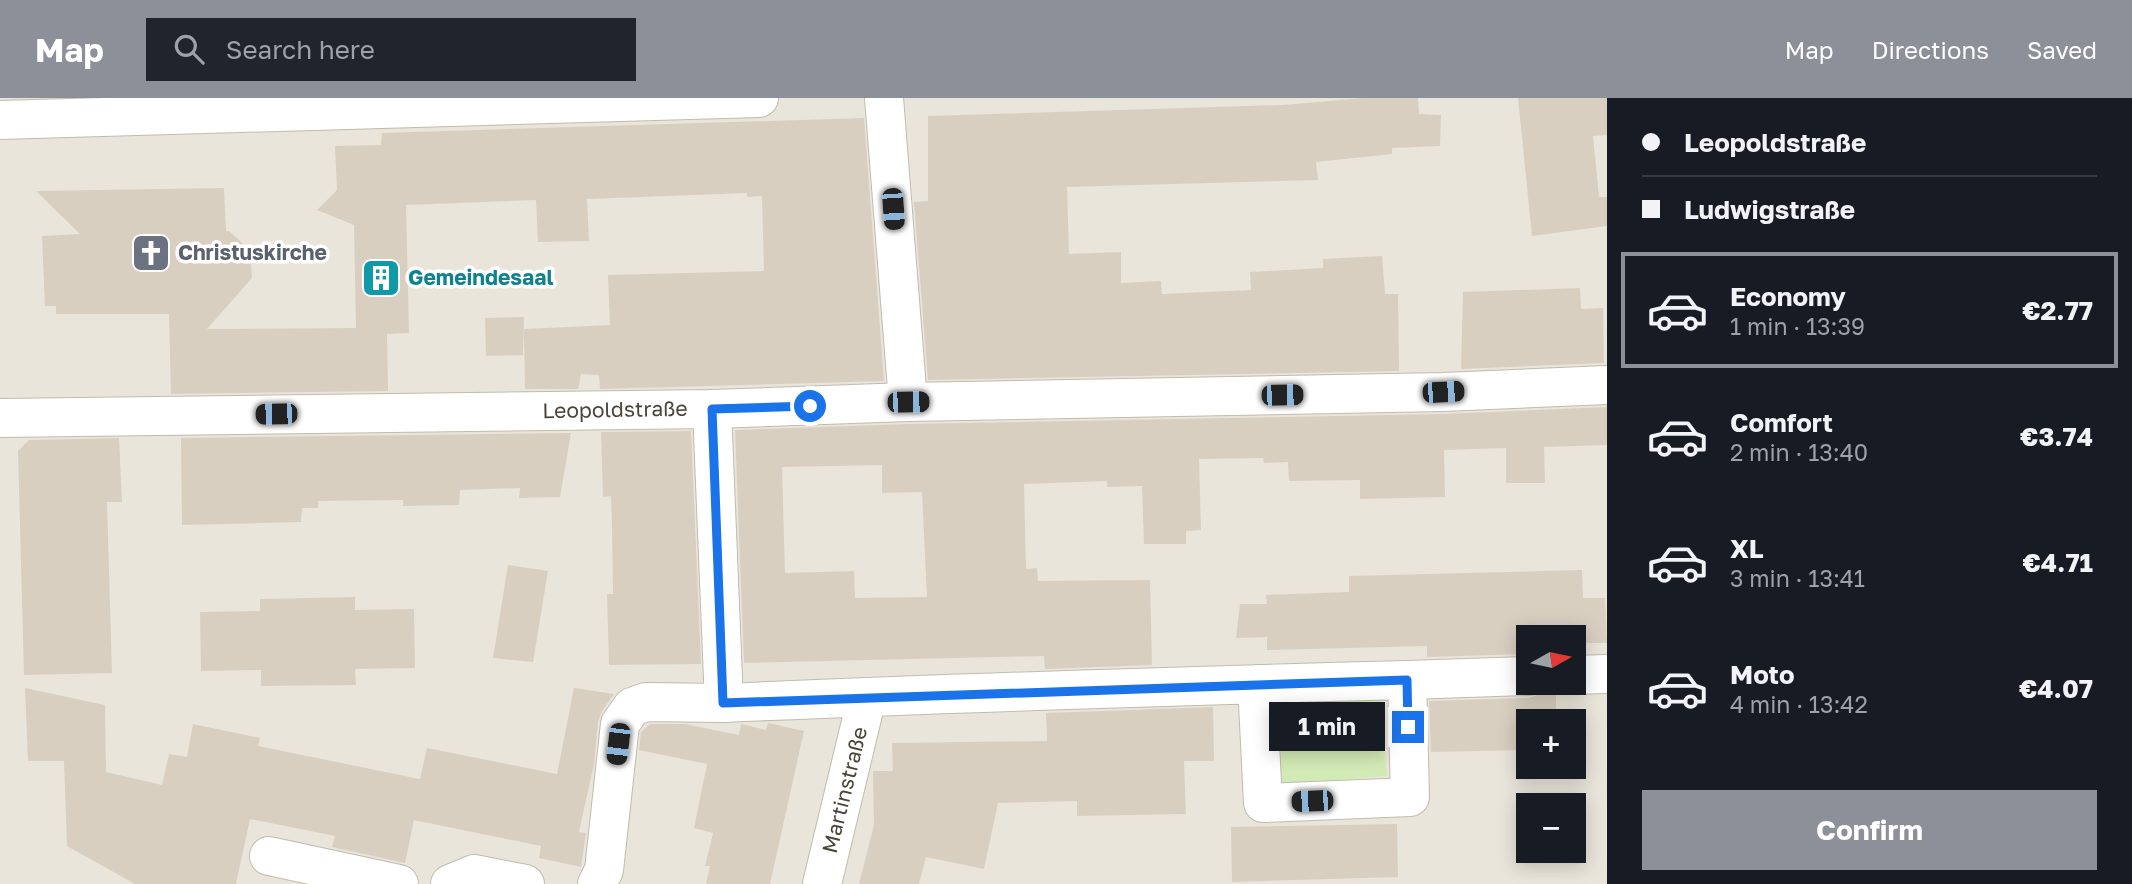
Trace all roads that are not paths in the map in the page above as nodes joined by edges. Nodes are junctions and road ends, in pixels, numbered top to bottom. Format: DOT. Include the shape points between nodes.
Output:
graph roads {
  1 [pos="760,98"];
  2 [pos="884,98"];
  3 [pos="0,120"];
  4 [pos="1607,385"];
  5 [pos="908,402"];
  6 [pos="712,409"];
  7 [pos="0,418"];
  8 [pos="1607,674"];
  9 [pos="1586,675"];
  10 [pos="1516,676"];
  11 [pos="1407,680"];
  12 [pos="1257,684"];
  13 [pos="867,697"];
  14 [pos="723,703"];
  15 [pos="269,856"];
  16 [pos="399,884"];
  17 [pos="450,884"];
  18 [pos="525,884"];
  19 [pos="597,884"];
  20 [pos="822,884"];
  1 -- 3 [label="street"];
  2 -- 5 [label="street"];
  4 -- 5 [label="street, Leopoldstraße"];
  5 -- 6 [label="street, Leopoldstraße"];
  6 -- 7 [label="street, Leopoldstraße"];
  6 -- 14 [label="street"];
  8 -- 9 [label="street"];
  10 -- 11 [label="street"];
  11 -- 12 [label="street"];
  11 -- 12 [label="street" via="1410,797 1263,803"];
  12 -- 13 [label="street"];
  13 -- 14 [label="street"];
  13 -- 20 [label="street, Martinstraße"];
  14 -- 19 [label="street" via="646,702 632,707 620,724 604,870"];
  15 -- 16 [label="street"];
  17 -- 18 [label="street" via="474,874"];
}
